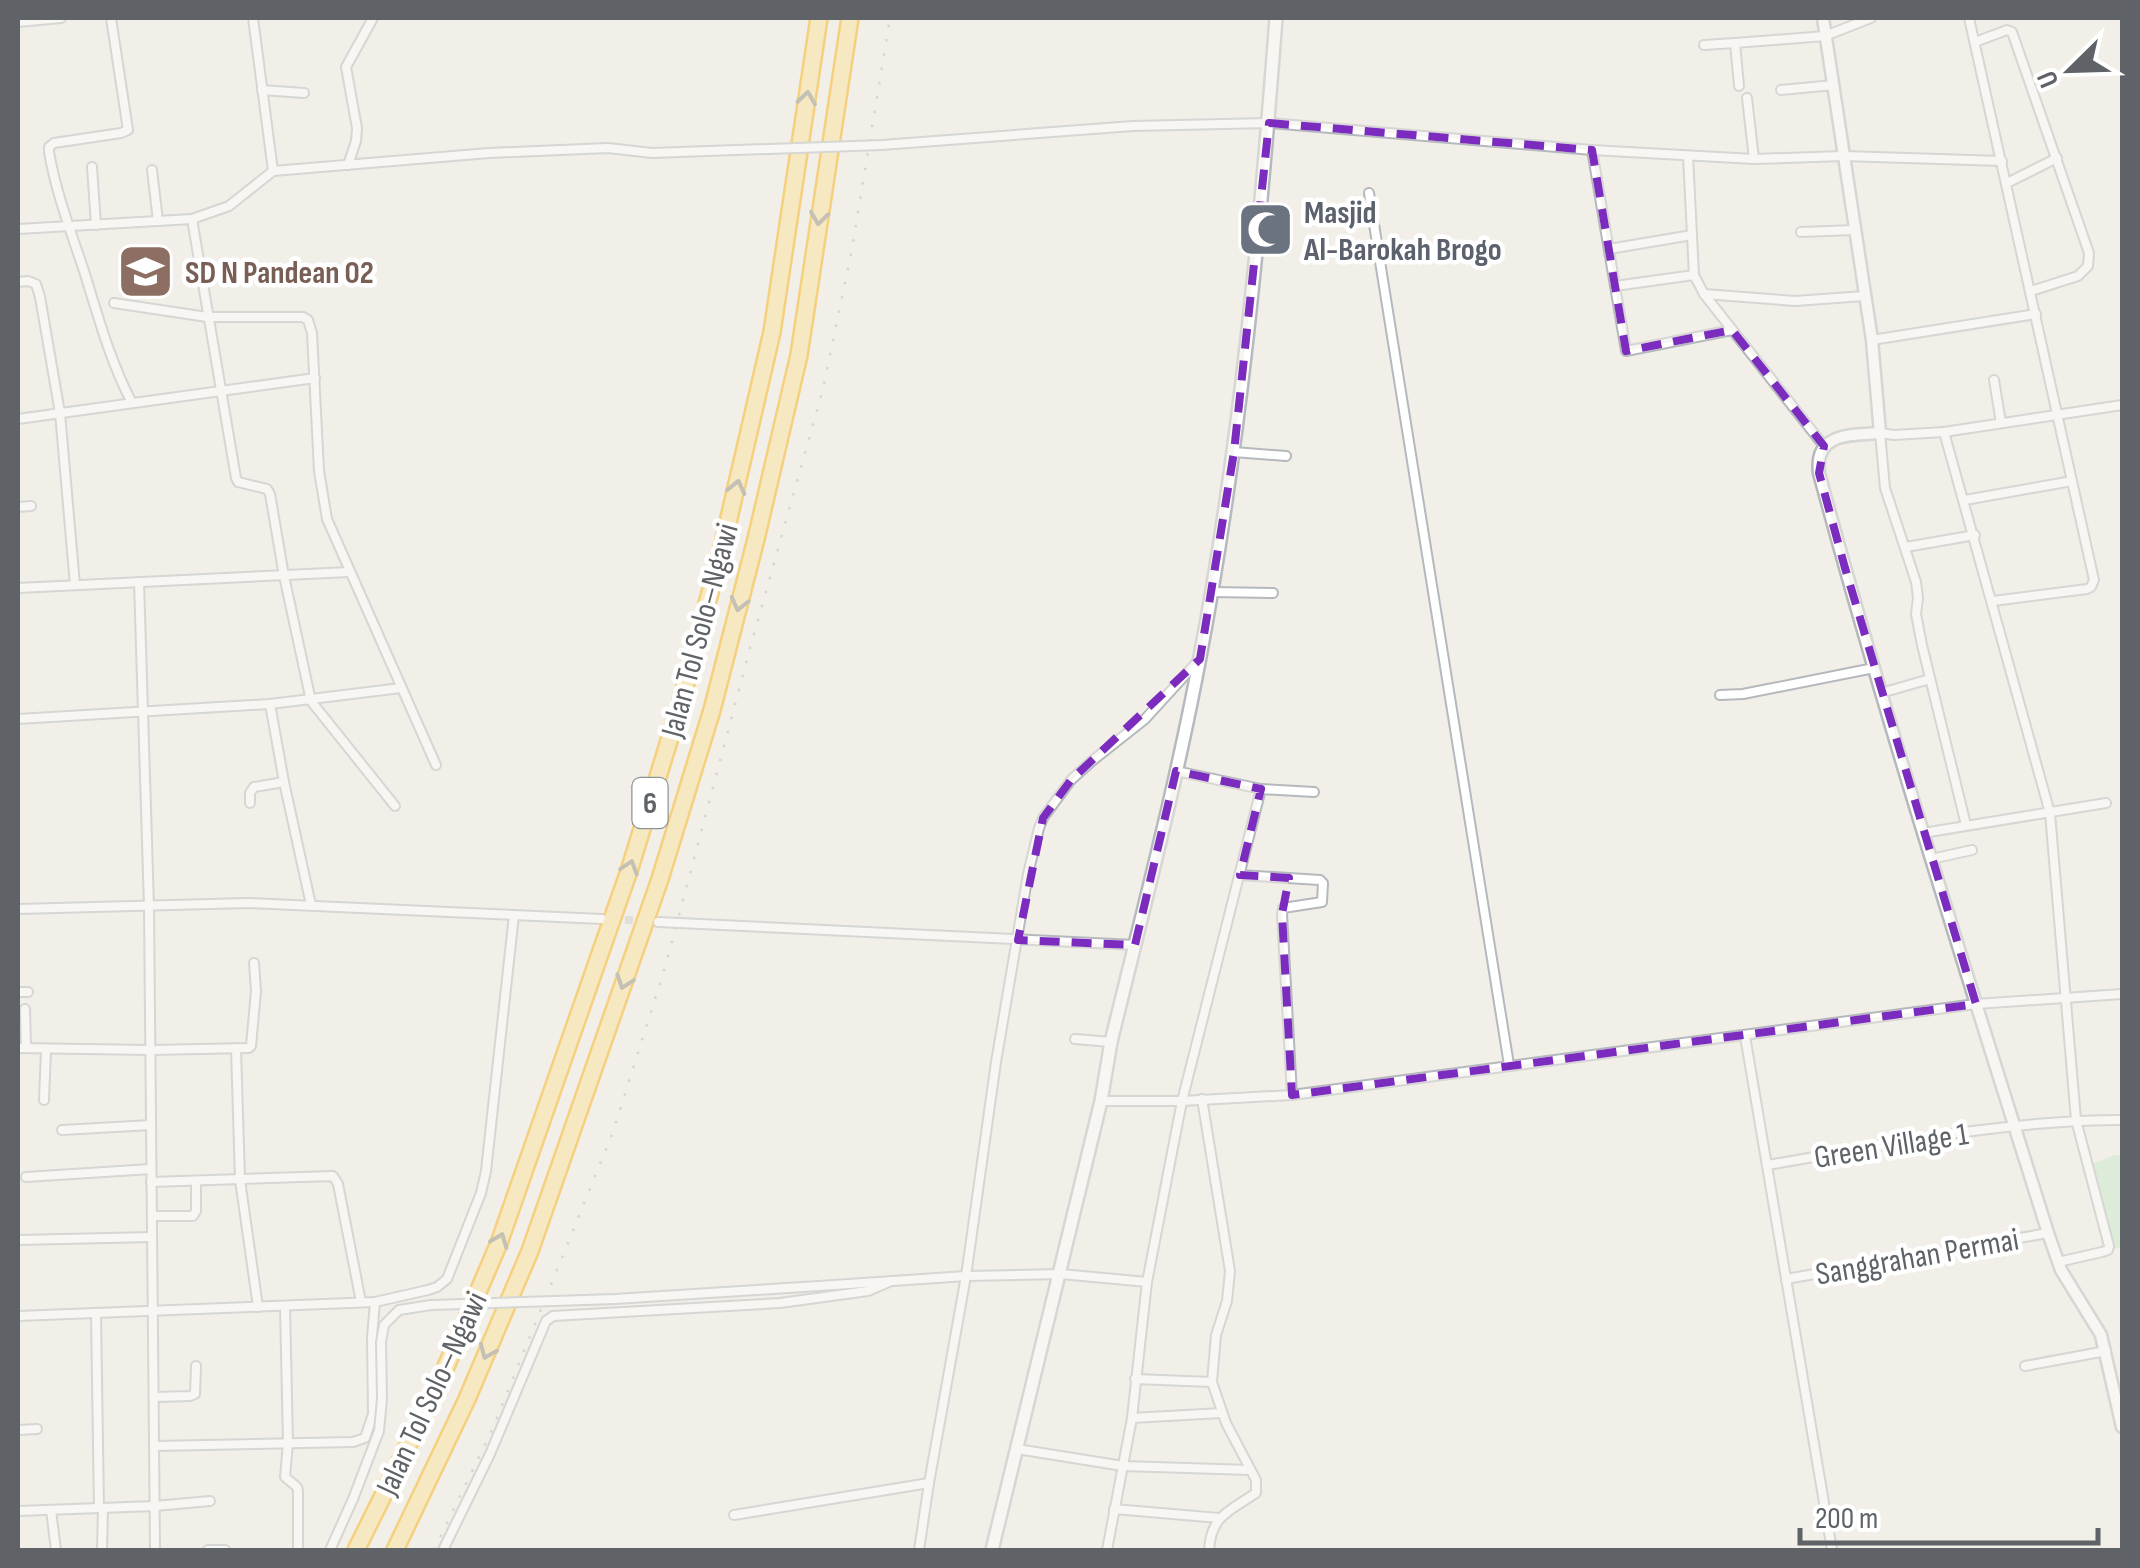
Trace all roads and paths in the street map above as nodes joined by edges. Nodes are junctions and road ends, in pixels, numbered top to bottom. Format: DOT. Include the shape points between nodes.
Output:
graph roads {
  1 [pos="61,18"];
  2 [pos="111,18"];
  3 [pos="254,18"];
  4 [pos="373,18"];
  5 [pos="819,18"];
  6 [pos="850,18"];
  7 [pos="1276,18"];
  8 [pos="1823,18"];
  9 [pos="1871,18"];
  10 [pos="1969,18"];
  11 [pos="18,22"];
  12 [pos="1826,36"];
  13 [pos="1735,42"];
  14 [pos="1974,42"];
  15 [pos="1704,45"];
  16 [pos="1834,85"];
  17 [pos="1739,86"];
  18 [pos="262,90"];
  19 [pos="1781,90"];
  20 [pos="304,93"];
  21 [pos="1748,98"];
  22 [pos="1268,124"];
  23 [pos="1592,150"];
  24 [pos="1688,156"];
  25 [pos="1843,156"];
  26 [pos="2057,158"];
  27 [pos="1754,159"];
  28 [pos="2002,161"];
  29 [pos="348,165"];
  30 [pos="92,166"];
  31 [pos="152,170"];
  32 [pos="273,172"];
  33 [pos="2007,183"];
  34 [pos="1369,193"];
  35 [pos="192,219"];
  36 [pos="158,221"];
  37 [pos="96,225"];
  38 [pos="69,226"];
  39 [pos="18,229"];
  40 [pos="1854,230"];
  41 [pos="1801,232"];
  42 [pos="1692,235"];
  43 [pos="1609,249"];
  44 [pos="1694,275"];
  45 [pos="18,282"];
  46 [pos="1615,286"];
  47 [pos="2031,291"];
  48 [pos="1704,294"];
  49 [pos="1864,296"];
  50 [pos="114,304"];
  51 [pos="2036,314"];
  52 [pos="207,317"];
  53 [pos="1732,330"];
  54 [pos="1872,340"];
  55 [pos="315,378"];
  56 [pos="1994,380"];
  57 [pos="219,390"];
  58 [pos="132,403"];
  59 [pos="2122,405"];
  60 [pos="60,413"];
  61 [pos="2058,416"];
  62 [pos="18,419"];
  63 [pos="2000,423"];
  64 [pos="1944,432"];
  65 [pos="1880,433"];
  66 [pos="1824,446"];
  67 [pos="1234,452"];
  68 [pos="1286,456"];
  69 [pos="2072,481"];
  70 [pos="1965,500"];
  71 [pos="31,506"];
  72 [pos="18,507"];
  73 [pos="1974,536"];
  74 [pos="1906,548"];
  75 [pos="349,572"];
  76 [pos="284,576"];
  77 [pos="140,582"];
  78 [pos="75,585"];
  79 [pos="18,588"];
  80 [pos="1212,592"];
  81 [pos="1273,593"];
  82 [pos="1993,601"];
  83 [pos="1200,659"];
  84 [pos="1874,668"];
  85 [pos="1930,679"];
  86 [pos="401,688"];
  87 [pos="1881,693"];
  88 [pos="1720,695"];
  89 [pos="312,701"];
  90 [pos="270,704"];
  91 [pos="143,714"];
  92 [pos="18,720"];
  93 [pos="436,765"];
  94 [pos="1176,771"];
  95 [pos="284,782"];
  96 [pos="1261,788"];
  97 [pos="1314,792"];
  98 [pos="250,803"];
  99 [pos="2106,803"];
  100 [pos="395,806"];
  101 [pos="2050,813"];
  102 [pos="1966,825"];
  103 [pos="1923,834"];
  104 [pos="1972,850"];
  105 [pos="1931,859"];
  106 [pos="1240,875"];
  107 [pos="312,905"];
  108 [pos="149,906"];
  109 [pos="18,909"];
  110 [pos="514,915"];
  111 [pos="602,919"];
  112 [pos="658,922"];
  113 [pos="1018,940"];
  114 [pos="1135,945"];
  115 [pos="254,963"];
  116 [pos="18,992"];
  117 [pos="28,992"];
  118 [pos="2122,994"];
  119 [pos="2065,1000"];
  120 [pos="1976,1004"];
  121 [pos="25,1009"];
  122 [pos="1746,1036"];
  123 [pos="1075,1040"];
  124 [pos="1111,1042"];
  125 [pos="22,1048"];
  126 [pos="236,1048"];
  127 [pos="46,1050"];
  128 [pos="150,1050"];
  129 [pos="1508,1065"];
  130 [pos="1292,1095"];
  131 [pos="44,1100"];
  132 [pos="1202,1100"];
  133 [pos="1182,1101"];
  134 [pos="1101,1102"];
  135 [pos="2076,1120"];
  136 [pos="2122,1120"];
  137 [pos="2014,1124"];
  138 [pos="151,1125"];
  139 [pos="62,1130"];
  140 [pos="1768,1165"];
  141 [pos="151,1169"];
  142 [pos="26,1177"];
  143 [pos="196,1180"];
  144 [pos="240,1180"];
  145 [pos="151,1182"];
  146 [pos="152,1216"];
  147 [pos="2048,1233"];
  148 [pos="152,1236"];
  149 [pos="18,1240"];
  150 [pos="2058,1262"];
  151 [pos="1061,1274"];
  152 [pos="966,1276"];
  153 [pos="1786,1278"];
  154 [pos="891,1280"];
  155 [pos="1147,1282"];
  156 [pos="361,1302"];
  157 [pos="375,1302"];
  158 [pos="285,1306"];
  159 [pos="258,1307"];
  160 [pos="153,1312"];
  161 [pos="96,1314"];
  162 [pos="18,1316"];
  163 [pos="2106,1351"];
  164 [pos="196,1366"];
  165 [pos="2025,1366"];
  166 [pos="1135,1379"];
  167 [pos="1212,1382"];
  168 [pos="155,1397"];
  169 [pos="1221,1413"];
  170 [pos="1132,1418"];
  171 [pos="2122,1427"];
  172 [pos="38,1429"];
  173 [pos="18,1430"];
  174 [pos="288,1444"];
  175 [pos="155,1446"];
  176 [pos="1017,1449"];
  177 [pos="1123,1466"];
  178 [pos="1250,1470"];
  179 [pos="929,1483"];
  180 [pos="210,1501"];
  181 [pos="155,1506"];
  182 [pos="101,1508"];
  183 [pos="1114,1509"];
  184 [pos="50,1510"];
  185 [pos="18,1511"];
  186 [pos="734,1515"];
  187 [pos="1219,1518"];
  188 [pos="56,1550"];
  189 [pos="102,1550"];
  190 [pos="155,1550"];
  191 [pos="208,1550"];
  192 [pos="225,1550"];
  193 [pos="298,1550"];
  194 [pos="330,1550"];
  195 [pos="356,1550"];
  196 [pos="395,1550"];
  197 [pos="442,1550"];
  198 [pos="919,1550"];
  199 [pos="992,1550"];
  200 [pos="1107,1550"];
  201 [pos="1209,1550"];
  202 [pos="1832,1550"];
  1 -- 11 [label="street"];
  2 -- 38 [label="street" via="128,130 50,144"];
  3 -- 18 [label="street"];
  4 -- 29 [label="street" via="346,67 357,128"];
  195 -- 5 [label="highway, Jalan Tol Solo–Ngawi / 6, one-way" via="499,1243 680,705 772,332"];
  6 -- 196 [label="highway, Jalan Tol Solo–Ngawi / 6, one-way" via="799,356 712,710 530,1251"];
  7 -- 22 [label="main road"];
  8 -- 12 [label="street"];
  9 -- 12 [label="street"];
  10 -- 14 [label="street"];
  12 -- 13 [label="street"];
  12 -- 16 [label="street"];
  13 -- 15 [label="street"];
  13 -- 17 [label="street"];
  14 -- 26 [label="street" via="2011,31"];
  14 -- 28 [label="street"];
  16 -- 19 [label="street"];
  16 -- 25 [label="street"];
  18 -- 20 [label="street"];
  18 -- 32 [label="street"];
  21 -- 27 [label="street"];
  22 -- 23 [label="street"];
  22 -- 29 [label="street, bridge" via="652,153 490,152"];
  22 -- 67 [label="main road"];
  23 -- 24 [label="street"];
  23 -- 43 [label="street"];
  24 -- 27 [label="street"];
  24 -- 42 [label="street"];
  25 -- 27 [label="street"];
  25 -- 28 [label="street"];
  25 -- 40 [label="street"];
  26 -- 33 [label="street"];
  26 -- 47 [label="street" via="2090,260 2078,276"];
  28 -- 33 [label="street"];
  29 -- 32 [label="street"];
  30 -- 37 [label="street"];
  31 -- 36 [label="street"];
  32 -- 35 [label="street" via="229,206"];
  33 -- 47 [label="street"];
  34 -- 129 [label="street"];
  35 -- 36 [label="street"];
  35 -- 52 [label="street"];
  36 -- 37 [label="street"];
  37 -- 38 [label="street"];
  38 -- 39 [label="street"];
  38 -- 58 [label="street"];
  40 -- 41 [label="street"];
  40 -- 49 [label="street"];
  42 -- 43 [label="street"];
  42 -- 44 [label="street"];
  43 -- 46 [label="street"];
  44 -- 46 [label="street"];
  44 -- 48 [label="street"];
  45 -- 60 [label="street" via="38,287"];
  46 -- 53 [label="street" via="1626,351"];
  47 -- 51 [label="street"];
  48 -- 49 [label="street" via="1795,301"];
  48 -- 53 [label="street"];
  49 -- 54 [label="street"];
  50 -- 52 [label="street"];
  51 -- 54 [label="street"];
  51 -- 61 [label="street"];
  52 -- 55 [label="street" via="308,320"];
  52 -- 57 [label="street"];
  53 -- 66 [label="street"];
  54 -- 65 [label="street"];
  55 -- 57 [label="street"];
  55 -- 75 [label="street" via="326,519"];
  56 -- 63 [label="street"];
  57 -- 58 [label="street"];
  57 -- 76 [label="street" via="236,480 270,494"];
  58 -- 60 [label="street"];
  59 -- 61 [label="street"];
  60 -- 62 [label="street"];
  60 -- 78 [label="street"];
  61 -- 63 [label="street"];
  61 -- 69 [label="street"];
  63 -- 64 [label="street"];
  64 -- 65 [label="street"];
  64 -- 70 [label="street"];
  65 -- 66 [label="street"];
  65 -- 74 [label="street" via="1885,488"];
  66 -- 84 [label="street" via="1820,473"];
  67 -- 68 [label="street"];
  67 -- 80 [label="main road"];
  69 -- 70 [label="street"];
  69 -- 82 [label="street" via="2093,584"];
  70 -- 73 [label="street"];
  71 -- 72 [label="street"];
  73 -- 74 [label="street"];
  73 -- 82 [label="street"];
  74 -- 85 [label="street"];
  75 -- 76 [label="street"];
  75 -- 86 [label="street"];
  76 -- 77 [label="street"];
  76 -- 89 [label="street"];
  77 -- 78 [label="street"];
  77 -- 91 [label="street"];
  78 -- 79 [label="street"];
  80 -- 81 [label="street"];
  80 -- 83 [label="main road"];
  82 -- 101 [label="street"];
  83 -- 94 [label="main road"];
  83 -- 113 [label="street" via="1145,720 1071,780 1044,818"];
  84 -- 87 [label="street"];
  84 -- 88 [label="street"];
  85 -- 87 [label="street"];
  85 -- 102 [label="street"];
  86 -- 89 [label="street"];
  86 -- 93 [label="street"];
  87 -- 103 [label="street"];
  89 -- 90 [label="street"];
  89 -- 100 [label="street"];
  90 -- 91 [label="street"];
  90 -- 95 [label="street"];
  91 -- 92 [label="street"];
  91 -- 108 [label="street"];
  94 -- 96 [label="street"];
  94 -- 114 [label="main road"];
  95 -- 98 [label="street" via="254,787"];
  95 -- 107 [label="street"];
  96 -- 97 [label="street"];
  96 -- 106 [label="street"];
  99 -- 101 [label="street"];
  101 -- 102 [label="street"];
  101 -- 119 [label="street"];
  102 -- 103 [label="street"];
  103 -- 105 [label="street"];
  104 -- 105 [label="street"];
  105 -- 120 [label="street"];
  106 -- 130 [label="street" via="1323,884 1322,902 1283,908 1282,914"];
  106 -- 133 [label="street"];
  107 -- 108 [label="street"];
  107 -- 110 [label="street"];
  108 -- 109 [label="street"];
  108 -- 128 [label="street"];
  110 -- 111 [label="street"];
  110 -- 157 [label="street" via="482,1193 447,1279"];
  112 -- 113 [label="street"];
  113 -- 114 [label="street"];
  113 -- 152 [label="street"];
  114 -- 124 [label="main road"];
  115 -- 126 [label="street" via="251,1046"];
  116 -- 117 [label="street"];
  118 -- 119 [label="street"];
  119 -- 120 [label="street"];
  119 -- 135 [label="street"];
  120 -- 122 [label="street"];
  120 -- 137 [label="street"];
  121 -- 125 [label="street"];
  122 -- 129 [label="street"];
  122 -- 140 [label="street"];
  123 -- 124 [label="street"];
  124 -- 134 [label="main road"];
  125 -- 127 [label="street"];
  126 -- 128 [label="street"];
  126 -- 144 [label="street"];
  127 -- 128 [label="street"];
  127 -- 131 [label="street"];
  128 -- 138 [label="street"];
  129 -- 130 [label="street"];
  130 -- 132 [label="street"];
  132 -- 133 [label="street"];
  132 -- 167 [label="street" via="1230,1271"];
  133 -- 134 [label="street"];
  133 -- 155 [label="street"];
  134 -- 151 [label="main road"];
  135 -- 136 [label="street, Green Village 1"];
  135 -- 137 [label="street, Green Village 1"];
  135 -- 150 [label="street" via="2109,1246"];
  137 -- 140 [label="street, Green Village 1"];
  137 -- 147 [label="street"];
  138 -- 139 [label="street"];
  138 -- 141 [label="street"];
  140 -- 153 [label="street"];
  141 -- 142 [label="street"];
  141 -- 145 [label="street"];
  143 -- 144 [label="street"];
  143 -- 145 [label="street"];
  143 -- 146 [label="street" via="193,1216"];
  144 -- 156 [label="street" via="333,1176"];
  144 -- 159 [label="street"];
  145 -- 146 [label="street"];
  146 -- 148 [label="street"];
  147 -- 150 [label="street"];
  147 -- 153 [label="street, Sanggrahan Permai"];
  148 -- 149 [label="street"];
  148 -- 160 [label="street"];
  150 -- 163 [label="street"];
  151 -- 152 [label="street"];
  151 -- 155 [label="street"];
  151 -- 176 [label="main road"];
  152 -- 154 [label="street"];
  152 -- 179 [label="street"];
  153 -- 202 [label="street"];
  154 -- 194 [label="street, bridge" via="399,1310 384,1325 381,1342 378,1431"];
  154 -- 197 [label="street" via="868,1291 780,1303 553,1316"];
  155 -- 166 [label="street"];
  156 -- 157 [label="street"];
  156 -- 158 [label="street"];
  157 -- 174 [label="street" via="373,1414 365,1438"];
  158 -- 159 [label="street"];
  158 -- 174 [label="street"];
  159 -- 160 [label="street"];
  160 -- 161 [label="street"];
  160 -- 168 [label="street"];
  161 -- 162 [label="street"];
  161 -- 182 [label="street"];
  163 -- 165 [label="street"];
  163 -- 171 [label="street"];
  164 -- 168 [label="street" via="195,1394"];
  166 -- 167 [label="street"];
  166 -- 170 [label="street"];
  167 -- 169 [label="street"];
  168 -- 175 [label="street"];
  169 -- 170 [label="street"];
  169 -- 178 [label="street"];
  170 -- 177 [label="street"];
  172 -- 173 [label="street"];
  174 -- 175 [label="street"];
  174 -- 193 [label="street" via="285,1478 298,1490"];
  175 -- 181 [label="street"];
  176 -- 177 [label="street"];
  176 -- 199 [label="main road"];
  177 -- 178 [label="street"];
  177 -- 183 [label="street"];
  178 -- 187 [label="street" via="1256,1493"];
  179 -- 186 [label="street"];
  179 -- 198 [label="street"];
  180 -- 181 [label="street"];
  181 -- 182 [label="street"];
  181 -- 190 [label="street"];
  182 -- 184 [label="street"];
  182 -- 189 [label="street"];
  183 -- 187 [label="street"];
  183 -- 200 [label="street"];
  184 -- 185 [label="street"];
  184 -- 188 [label="street"];
  187 -- 201 [label="street"];
  191 -- 192 [label="street"];
}
